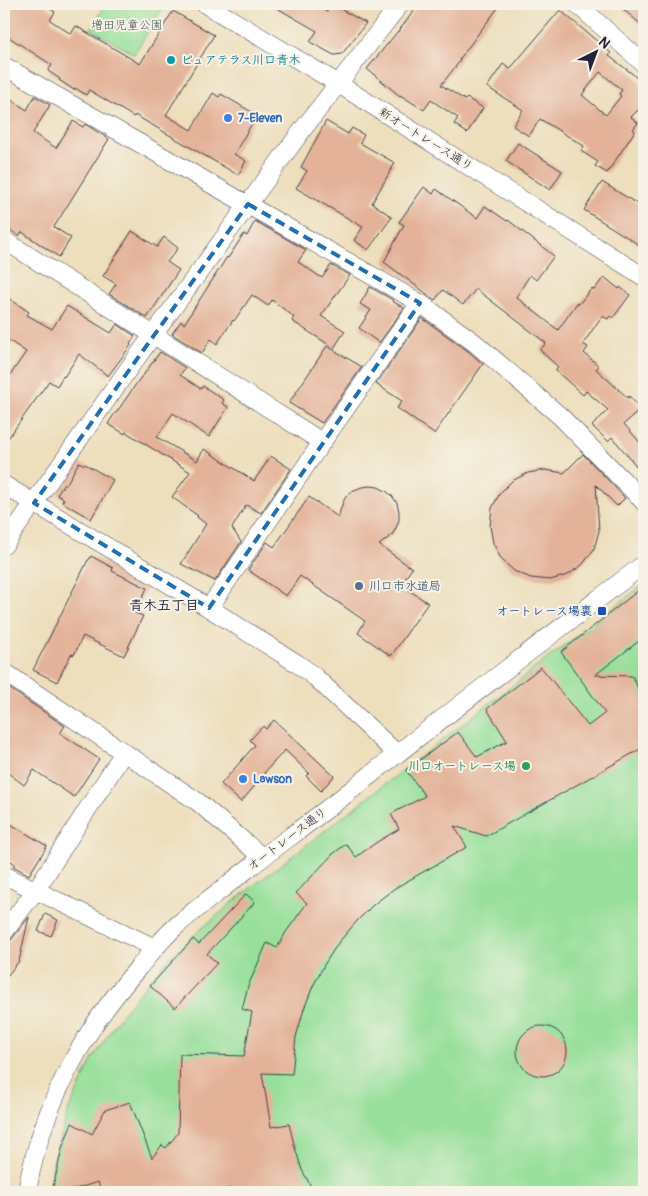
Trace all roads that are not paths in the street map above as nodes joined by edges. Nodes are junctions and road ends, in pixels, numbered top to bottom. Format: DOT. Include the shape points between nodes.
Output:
graph roads {
  1 [pos="205,4"];
  2 [pos="400,4"];
  3 [pos="577,4"];
  4 [pos="644,64"];
  5 [pos="4,66"];
  6 [pos="337,83"];
  7 [pos="248,204"];
  8 [pos="4,240"];
  9 [pos="644,277"];
  10 [pos="420,303"];
  11 [pos="154,335"];
  12 [pos="322,442"];
  13 [pos="4,485"];
  14 [pos="644,502"];
  15 [pos="34,504"];
  16 [pos="4,545"];
  17 [pos="644,564"];
  18 [pos="209,608"];
  19 [pos="4,672"];
  20 [pos="124,752"];
  21 [pos="397,754"];
  22 [pos="262,857"];
  23 [pos="4,875"];
  24 [pos="36,890"];
  25 [pos="4,932"];
  26 [pos="155,948"];
  27 [pos="27,1192"];
  1 -- 6 [label="street, 新オートレース通り"];
  2 -- 6 [label="street"];
  3 -- 4 [label="street"];
  5 -- 7 [label="street"];
  6 -- 7 [label="street"];
  6 -- 9 [label="street, 新オートレース通り"];
  7 -- 10 [label="street"];
  7 -- 11 [label="street"];
  8 -- 11 [label="street"];
  10 -- 12 [label="street"];
  10 -- 14 [label="street" via="475,343 561,417"];
  11 -- 12 [label="street"];
  11 -- 15 [label="street"];
  12 -- 18 [label="street"];
  13 -- 15 [label="street"];
  15 -- 16 [label="street"];
  15 -- 18 [label="street"];
  17 -- 21 [label="street, オートレース通り"];
  18 -- 21 [label="street" via="316,677"];
  19 -- 20 [label="street"];
  20 -- 22 [label="street" via="198,802"];
  20 -- 24 [label="street"];
  21 -- 22 [label="street, オートレース通り"];
  22 -- 26 [label="street, オートレース通り" via="194,910"];
  23 -- 24 [label="street"];
  24 -- 25 [label="street"];
  24 -- 26 [label="street"];
  26 -- 27 [label="street, オートレース通り" via="107,1007 70,1067 44,1127"];
}
